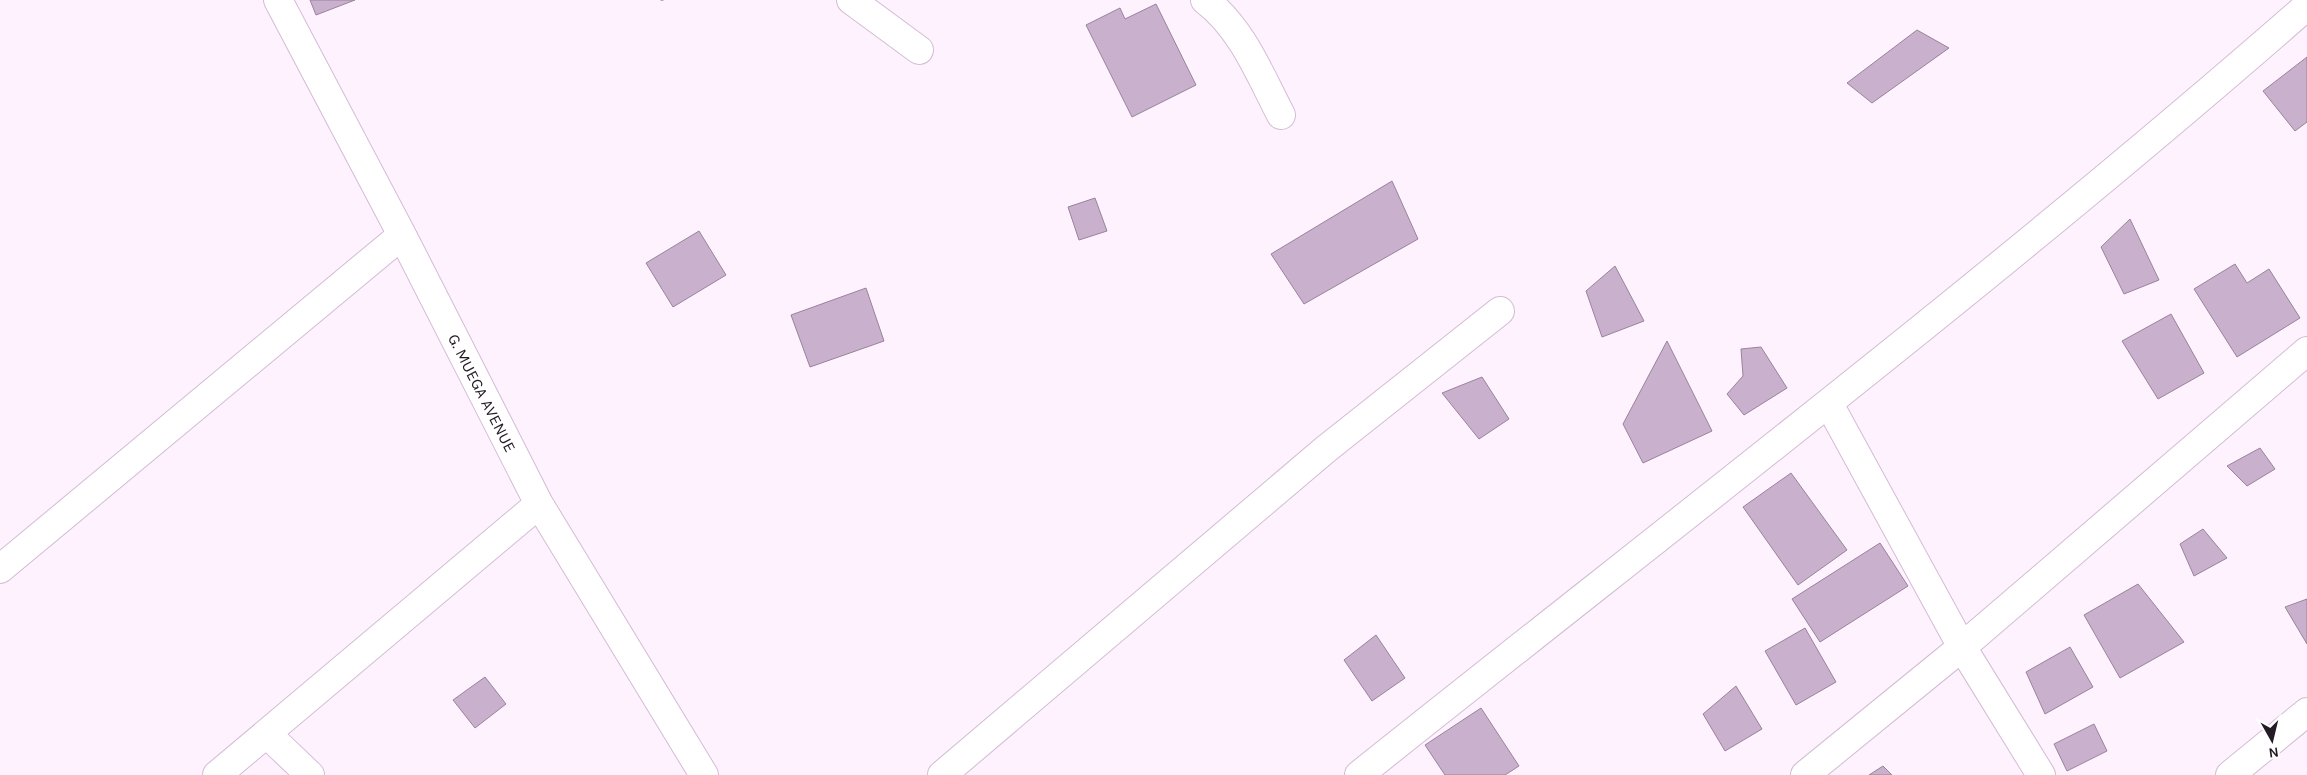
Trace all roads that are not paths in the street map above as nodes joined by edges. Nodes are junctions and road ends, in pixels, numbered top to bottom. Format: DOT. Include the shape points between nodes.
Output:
graph roads {
  1 [pos="278,0"];
  2 [pos="851,0"];
  3 [pos="1205,0"];
  4 [pos="2307,6"];
  5 [pos="919,50"];
  6 [pos="1281,115"];
  7 [pos="402,235"];
  8 [pos="1500,311"];
  9 [pos="2307,351"];
  10 [pos="1829,404"];
  11 [pos="539,504"];
  12 [pos="0,569"];
  13 [pos="1962,647"];
  14 [pos="2307,712"];
  15 [pos="267,734"];
  16 [pos="217,775"];
  17 [pos="310,775"];
  18 [pos="704,775"];
  19 [pos="942,775"];
  20 [pos="1359,775"];
  21 [pos="1805,775"];
  22 [pos="2042,775"];
  23 [pos="2230,775"];
  1 -- 7 [label="street, G. MUEGA AVENUE"];
  2 -- 5 [label="street"];
  3 -- 6 [label="street" via="1236,30"];
  4 -- 10 [label="street" via="2205,96"];
  7 -- 11 [label="street, G. MUEGA AVENUE"];
  7 -- 12 [label="street"];
  8 -- 19 [label="street" via="1326,449"];
  9 -- 13 [label="street"];
  10 -- 13 [label="street"];
  10 -- 20 [label="street"];
  11 -- 15 [label="street"];
  11 -- 18 [label="street, G. MUEGA AVENUE"];
  13 -- 21 [label="street"];
  13 -- 22 [label="street"];
  14 -- 23 [label="street"];
  15 -- 16 [label="street"];
  15 -- 17 [label="street"];
}
